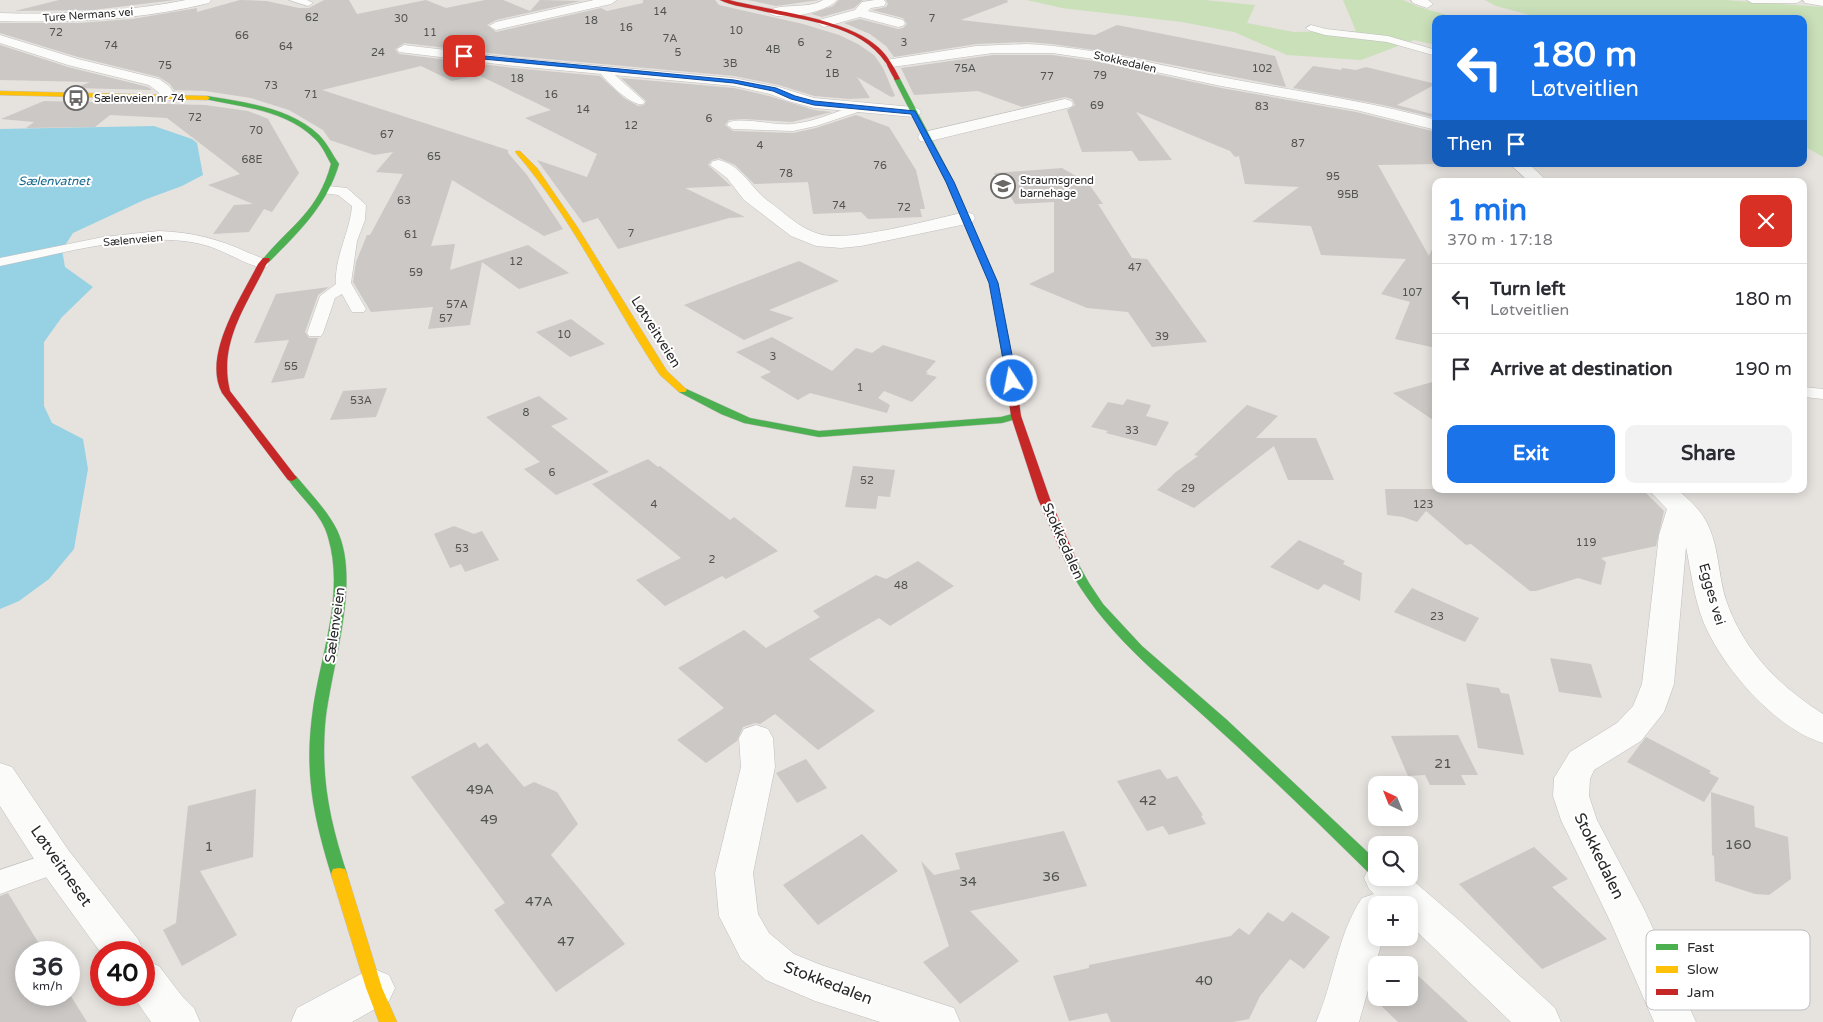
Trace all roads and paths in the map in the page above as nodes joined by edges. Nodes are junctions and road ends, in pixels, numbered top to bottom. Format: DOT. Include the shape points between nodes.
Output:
graph roads {
  1 [pos="205,0"];
  2 [pos="294,0"];
  3 [pos="611,0"];
  4 [pos="723,0"];
  5 [pos="830,0"];
  6 [pos="1752,0"];
  7 [pos="1797,0"];
  8 [pos="1809,0"];
  9 [pos="1823,2"];
  10 [pos="308,3"];
  11 [pos="880,3"];
  12 [pos="774,12"];
  13 [pos="860,13"];
  14 [pos="0,17"];
  15 [pos="824,23"];
  16 [pos="898,23"];
  17 [pos="496,26"];
  18 [pos="1311,28"];
  19 [pos="0,39"];
  20 [pos="404,49"];
  21 [pos="1432,52"];
  22 [pos="892,63"];
  23 [pos="602,69"];
  24 [pos="0,93"];
  25 [pos="169,97"];
  26 [pos="639,102"];
  27 [pos="1065,104"];
  28 [pos="860,108"];
  29 [pos="913,112"];
  30 [pos="1432,124"];
  31 [pos="733,125"];
  32 [pos="926,137"];
  33 [pos="518,152"];
  34 [pos="719,165"];
  35 [pos="1526,167"];
  36 [pos="1536,178"];
  37 [pos="328,190"];
  38 [pos="966,218"];
  39 [pos="0,262"];
  40 [pos="262,264"];
  41 [pos="344,286"];
  42 [pos="358,309"];
  43 [pos="316,333"];
  44 [pos="1807,392"];
  45 [pos="1823,394"];
  46 [pos="1016,416"];
  47 [pos="1671,499"];
  48 [pos="1823,730"];
  49 [pos="756,738"];
  50 [pos="0,777"];
  51 [pos="56,862"];
  52 [pos="0,882"];
  53 [pos="1382,890"];
  54 [pos="116,941"];
  55 [pos="1646,956"];
  56 [pos="155,994"];
  57 [pos="381,1005"];
  58 [pos="1670,1010"];
  59 [pos="179,1022"];
  60 [pos="312,1022"];
  61 [pos="939,1022"];
  62 [pos="1337,1022"];
  63 [pos="1540,1022"];
  64 [pos="1675,1022"];
  1 -- 14 [label="street, Ture Nermans vei" via="115,14"];
  2 -- 10 [label="lane"];
  3 -- 17 [label="street"];
  4 -- 12 [label="street"];
  5 -- 12 [label="street" via="810,10"];
  6 -- 7 [label="lane"];
  8 -- 9 [label="street"];
  11 -- 13 [label="street" via="867,5"];
  12 -- 15 [label="street"];
  13 -- 15 [label="street"];
  13 -- 16 [label="street"];
  15 -- 22 [label="street" via="865,40"];
  18 -- 21 [label="lane" via="1388,39"];
  19 -- 25 [label="street" via="73,62 154,82 164,88"];
  20 -- 23 [label="street"];
  22 -- 29 [label="street, Stokkedalen"];
  22 -- 30 [label="street, Stokkedalen" via="979,50 1062,49 1220,82 1363,106"];
  23 -- 26 [label="lane"];
  23 -- 28 [label="street" via="740,83 801,100"];
  24 -- 25 [label="street, Sælenveien"];
  25 -- 37 [label="street, Sælenveien" via="250,104 300,124 316,136 335,164"];
  27 -- 32 [label="street"];
  28 -- 29 [label="street"];
  28 -- 31 [label="lane" via="796,127"];
  29 -- 32 [label="street, Stokkedalen"];
  32 -- 38 [label="street, Stokkedalen"];
  33 -- 46 [label="street, Løtveitveien" via="532,165 582,241 663,374 703,403 748,421 819,434 1002,420"];
  34 -- 38 [label="street" via="733,174 750,196 798,232 816,240 861,240"];
  35 -- 36 [label="street"];
  37 -- 40 [label="street, Sælenveien" via="301,225"];
  37 -- 41 [label="lane" via="342,191 359,205"];
  38 -- 46 [label="street, Stokkedalen" via="994,283"];
  39 -- 40 [label="lane, Sælenveien" via="66,248 176,236 205,240"];
  40 -- 57 [label="street, Sælenveien" via="225,339 221,378 232,401 322,517 333,534 340,560 340,603 320,710 318,785 324,826"];
  41 -- 42 [label="lane"];
  41 -- 43 [label="lane" via="328,296"];
  44 -- 45 [label="lane"];
  46 -- 53 [label="street, Stokkedalen" via="1044,499 1078,578 1093,601 1125,636 1281,778"];
  47 -- 48 [label="street, Egges vei" via="1692,520 1710,600 1735,654 1779,701"];
  47 -- 55 [label="street, Stokkedalen" via="1673,534 1658,684 1647,712 1629,732 1582,760 1572,778 1571,796 1579,820"];
  49 -- 61 [label="street, Stokkedalen" via="758,767 734,874 739,916 755,946 780,967 815,982"];
  50 -- 51 [label="street, Løtveitneset"];
  51 -- 52 [label="lane"];
  51 -- 54 [label="street, Løtveitneset"];
  53 -- 62 [label="street" via="1368,922"];
  53 -- 63 [label="street, Stokkedalen" via="1446,933"];
  56 -- 59 [label="street"];
  57 -- 60 [label="street"];
  58 -- 64 [label="street, Stokkedalen"];
}
